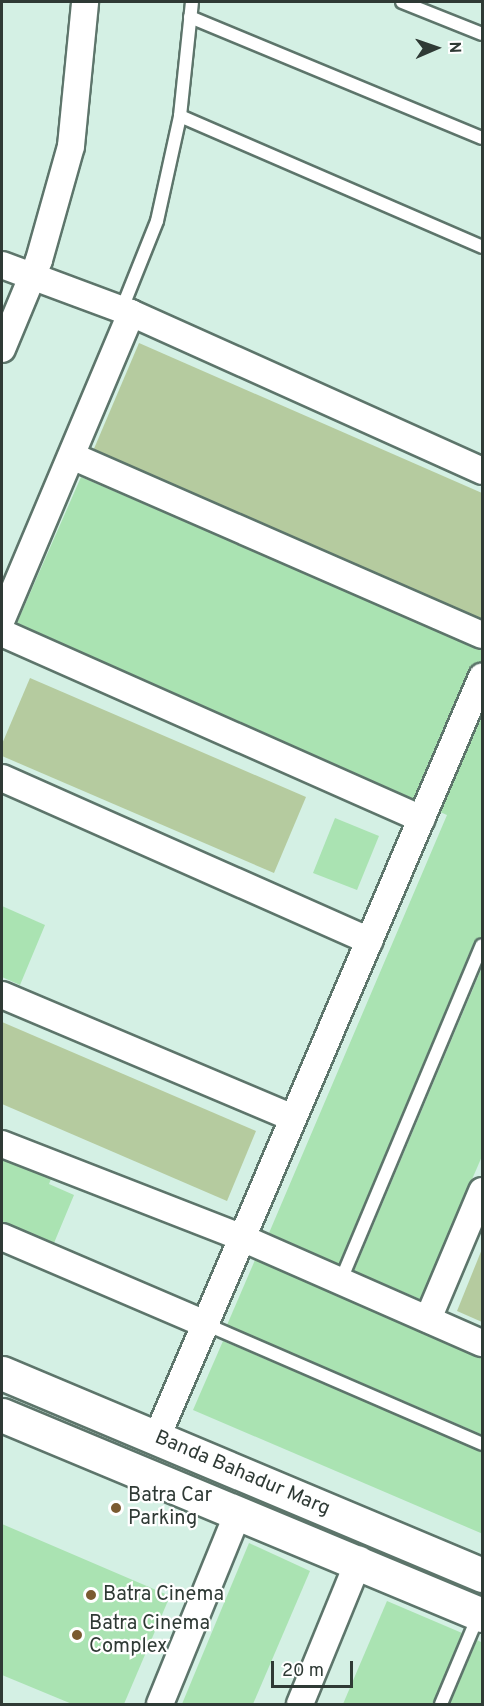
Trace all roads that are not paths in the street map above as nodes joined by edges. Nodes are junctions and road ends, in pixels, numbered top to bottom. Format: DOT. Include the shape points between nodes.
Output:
graph roads {
  1 [pos="85,2"];
  2 [pos="192,2"];
  3 [pos="402,2"];
  4 [pos="190,16"];
  5 [pos="483,34"];
  6 [pos="180,116"];
  7 [pos="483,138"];
  8 [pos="483,248"];
  9 [pos="2,265"];
  10 [pos="32,277"];
  11 [pos="131,313"];
  12 [pos="2,349"];
  13 [pos="72,456"];
  14 [pos="483,471"];
  15 [pos="2,619"];
  16 [pos="2,633"];
  17 [pos="483,635"];
  18 [pos="483,677"];
  19 [pos="2,778"];
  20 [pos="422,819"];
  21 [pos="369,941"];
  22 [pos="483,945"];
  23 [pos="2,995"];
  24 [pos="293,1118"];
  25 [pos="2,1144"];
  26 [pos="481,1197"];
  27 [pos="2,1237"];
  28 [pos="240,1237"];
  29 [pos="340,1280"];
  30 [pos="428,1319"];
  31 [pos="204,1324"];
  32 [pos="483,1343"];
  33 [pos="2,1373"];
  34 [pos="2,1414"];
  35 [pos="157,1437"];
  36 [pos="483,1444"];
  37 [pos="238,1513"];
  38 [pos="359,1560"];
  39 [pos="483,1575"];
  40 [pos="481,1615"];
  41 [pos="160,1704"];
  42 [pos="300,1704"];
  43 [pos="441,1704"];
  1 -- 10 [label="street" via="71,146"];
  2 -- 4 [label="lane"];
  3 -- 5 [label="lane"];
  4 -- 6 [label="lane"];
  4 -- 7 [label="lane"];
  6 -- 8 [label="lane"];
  6 -- 11 [label="lane" via="157,221 125,301"];
  9 -- 10 [label="street"];
  10 -- 11 [label="street"];
  10 -- 12 [label="street"];
  11 -- 13 [label="street"];
  11 -- 14 [label="street"];
  13 -- 15 [label="street"];
  13 -- 17 [label="street"];
  16 -- 20 [label="street"];
  18 -- 20 [label="street"];
  19 -- 21 [label="street"];
  20 -- 21 [label="street"];
  21 -- 24 [label="street"];
  22 -- 29 [label="lane"];
  23 -- 24 [label="street"];
  24 -- 28 [label="street"];
  25 -- 28 [label="street"];
  26 -- 30 [label="street"];
  27 -- 31 [label="street"];
  28 -- 29 [label="street"];
  28 -- 31 [label="street"];
  29 -- 30 [label="street"];
  30 -- 32 [label="street"];
  31 -- 35 [label="street"];
  31 -- 36 [label="lane"];
  33 -- 35 [label="street, Banda Bahadur Marg"];
  34 -- 37 [label="street, Banda Bahadur Marg"];
  35 -- 39 [label="street, Banda Bahadur Marg"];
  37 -- 38 [label="street, Banda Bahadur Marg"];
  37 -- 41 [label="street"];
  38 -- 40 [label="street, Banda Bahadur Marg"];
  38 -- 42 [label="street"];
  40 -- 43 [label="lane"];
}
